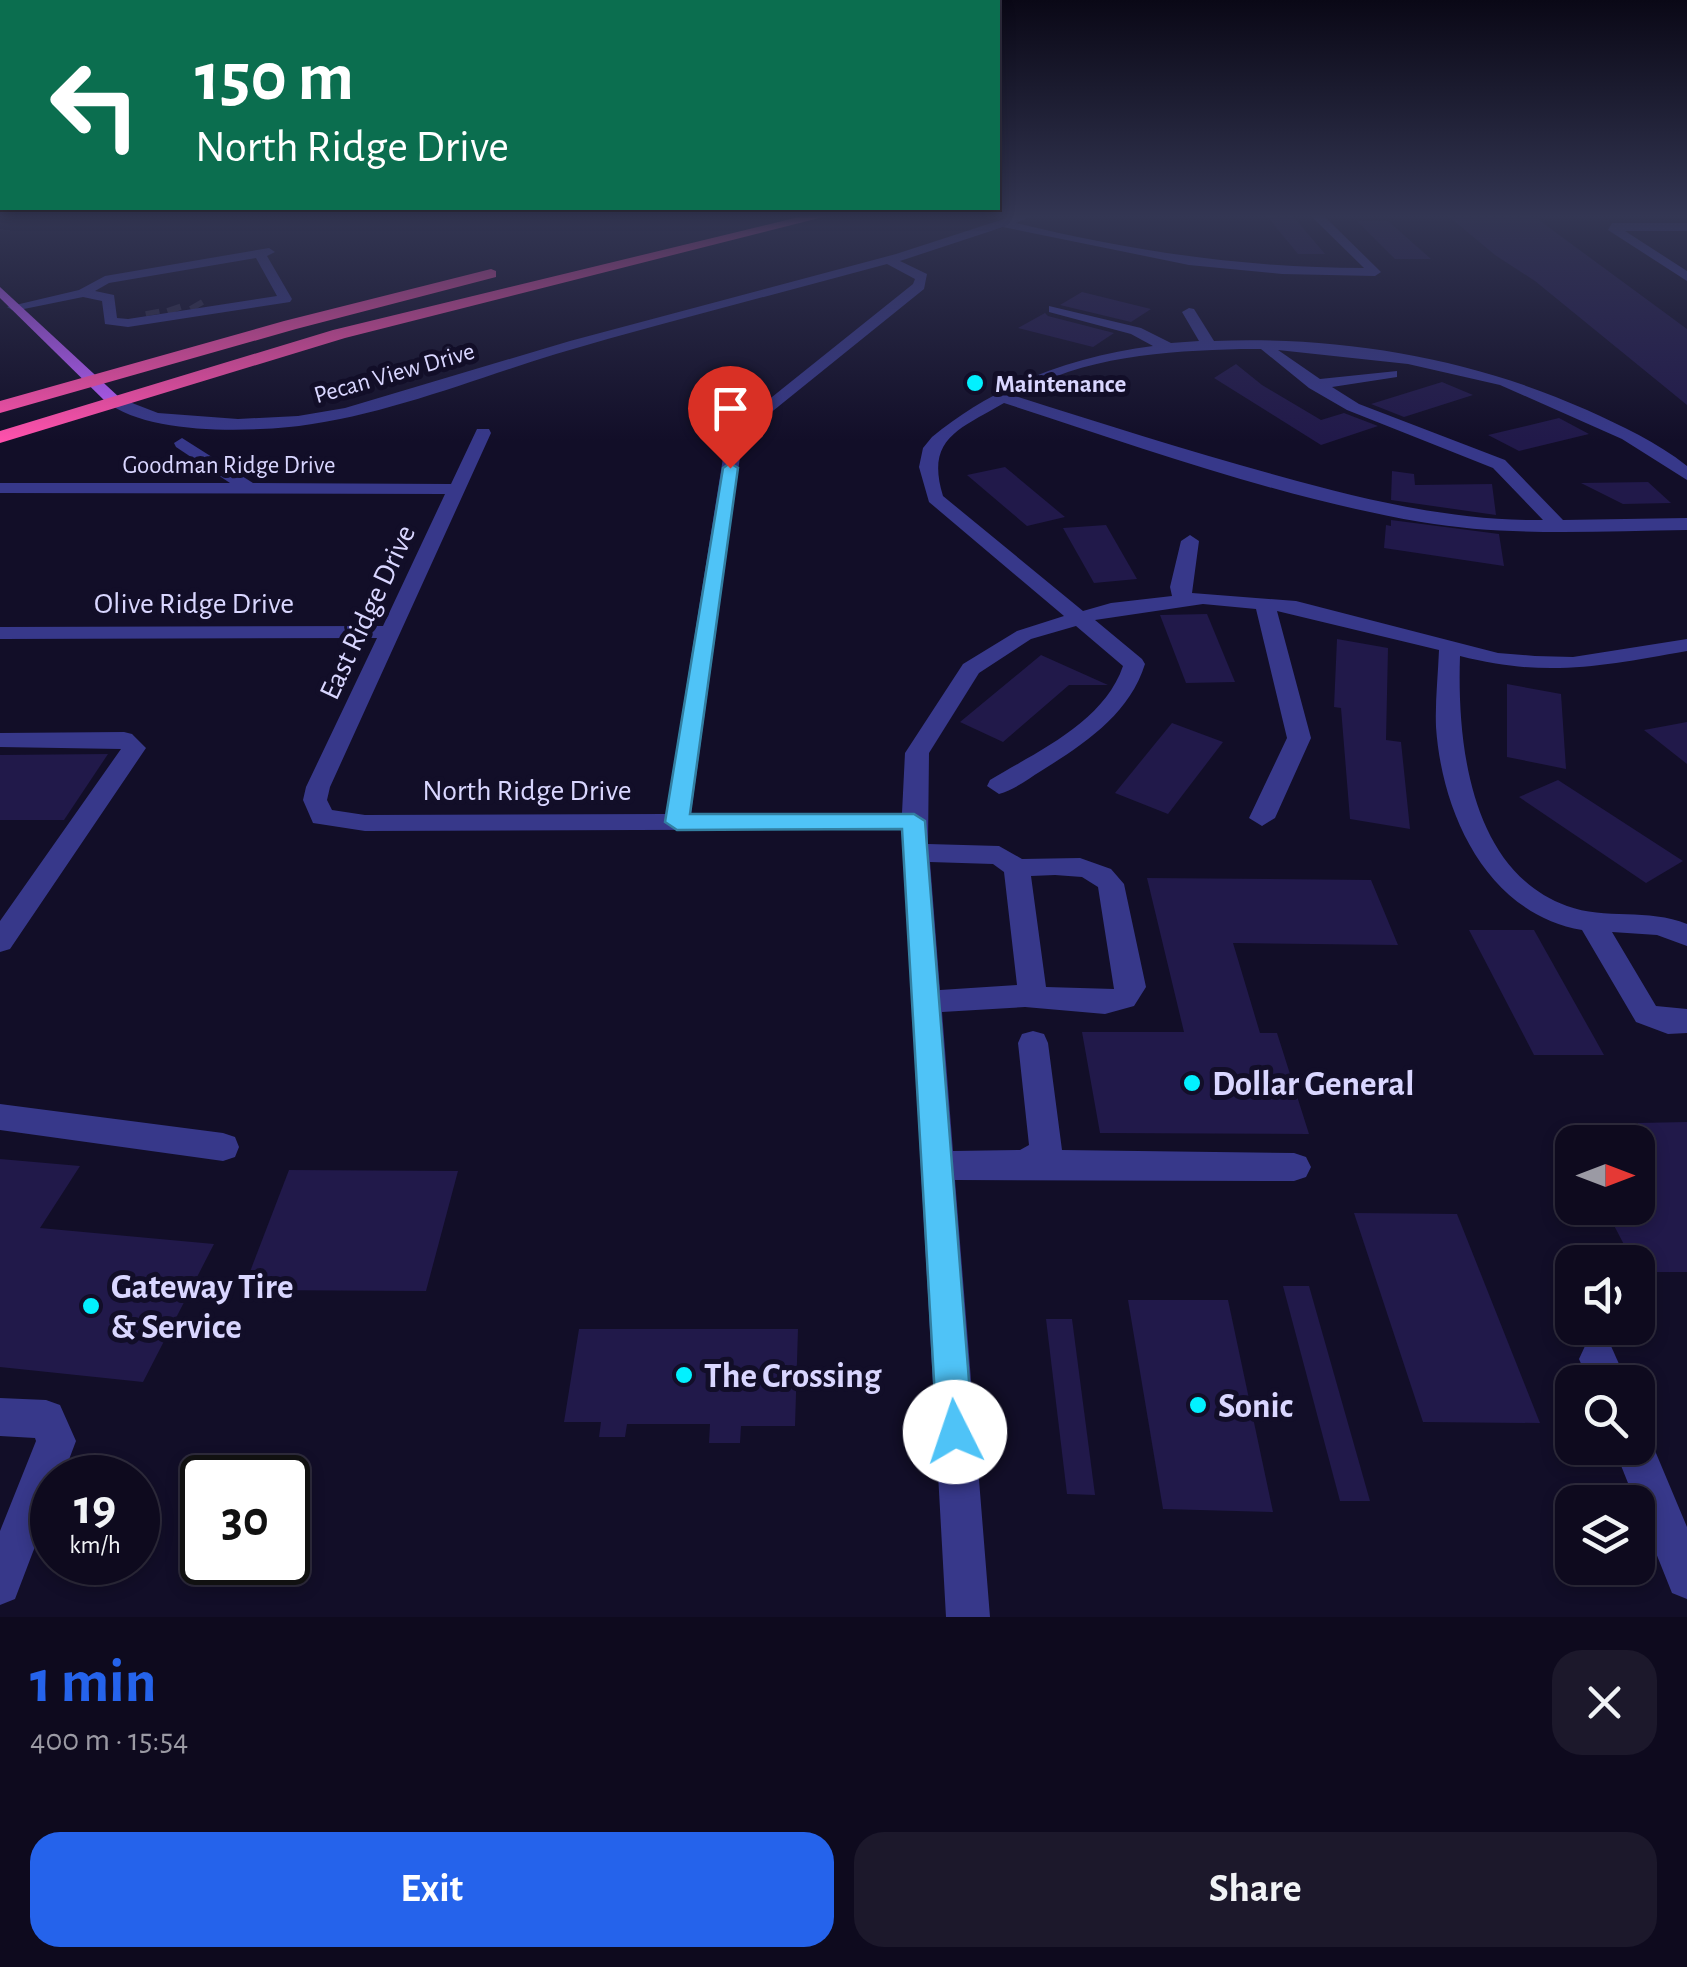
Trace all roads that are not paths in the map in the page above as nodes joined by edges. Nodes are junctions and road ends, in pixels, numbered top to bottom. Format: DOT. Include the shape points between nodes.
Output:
graph roads {
  1 [pos="87,290"];
  2 [pos="280,290"];
  3 [pos="424,290"];
  4 [pos="516,290"];
  5 [pos="775,290"];
  6 [pos="913,290"];
  7 [pos="0,291"];
  8 [pos="83,293"];
  9 [pos="9,307"];
  10 [pos="1054,310"];
  11 [pos="1189,312"];
  12 [pos="1210,345"];
  13 [pos="1265,345"];
  14 [pos="1169,348"];
  15 [pos="1392,374"];
  16 [pos="91,380"];
  17 [pos="1314,386"];
  18 [pos="1002,397"];
  19 [pos="114,400"];
  20 [pos="0,407"];
  21 [pos="483,434"];
  22 [pos="0,437"];
  23 [pos="182,443"];
  24 [pos="1687,474"];
  25 [pos="0,488"];
  26 [pos="250,488"];
  27 [pos="458,489"];
  28 [pos="1687,524"];
  29 [pos="1558,526"];
  30 [pos="1190,541"];
  31 [pos="1184,600"];
  32 [pos="1265,604"];
  33 [pos="1080,616"];
  34 [pos="389,632"];
  35 [pos="0,633"];
  36 [pos="1687,644"];
  37 [pos="1450,646"];
  38 [pos="0,740"];
  39 [pos="1000,786"];
  40 [pos="322,817"];
  41 [pos="1262,818"];
  42 [pos="677,822"];
  43 [pos="914,837"];
  44 [pos="1017,868"];
  45 [pos="1591,921"];
  46 [pos="1687,936"];
  47 [pos="0,942"];
  48 [pos="1025,996"];
  49 [pos="926,1002"];
  50 [pos="1687,1021"];
  51 [pos="1033,1043"];
  52 [pos="0,1117"];
  53 [pos="223,1147"];
  54 [pos="1024,1164"];
  55 [pos="937,1166"];
  56 [pos="1294,1167"];
  57 [pos="0,1418"];
  58 [pos="1641,1465"];
  59 [pos="1687,1578"];
  60 [pos="0,1584"];
  61 [pos="968,1617"];
  1 -- 8 [label="street"];
  2 -- 8 [label="street" via="285,299 110,321 109,298"];
  3 -- 16 [label="highway"];
  4 -- 19 [label="highway"];
  5 -- 19 [label="street, Pecan View Drive" via="298,421 155,418"];
  6 -- 42 [label="street" via="735,432"];
  7 -- 9 [label="main road"];
  8 -- 9 [label="street"];
  9 -- 16 [label="main road"];
  10 -- 14 [label="street"];
  11 -- 12 [label="street"];
  12 -- 13 [label="street"];
  12 -- 14 [label="street"];
  13 -- 17 [label="street"];
  13 -- 24 [label="street" via="1434,364 1518,385 1626,435"];
  14 -- 18 [label="street" via="1098,361"];
  15 -- 17 [label="street"];
  16 -- 19 [label="main road"];
  16 -- 20 [label="highway"];
  17 -- 29 [label="street" via="1353,408 1500,464"];
  18 -- 29 [label="street" via="1368,506 1424,517"];
  18 -- 33 [label="street" via="932,443 924,469 935,498"];
  19 -- 22 [label="highway"];
  21 -- 27 [label="street, East Ridge Drive"];
  23 -- 26 [label="street"];
  25 -- 26 [label="street, Goodman Ridge Drive"];
  26 -- 27 [label="street, Goodman Ridge Drive"];
  27 -- 34 [label="street, East Ridge Drive"];
  28 -- 29 [label="street"];
  30 -- 31 [label="street" via="1180,587"];
  31 -- 32 [label="street"];
  31 -- 33 [label="street"];
  32 -- 37 [label="street"];
  32 -- 41 [label="street" via="1299,738"];
  33 -- 39 [label="street" via="1134,664 1132,682 1104,716"];
  33 -- 43 [label="street" via="1024,636 971,669 917,753"];
  34 -- 35 [label="street, Olive Ridge Drive"];
  34 -- 40 [label="street, East Ridge Drive" via="318,786"];
  36 -- 37 [label="street" via="1573,664 1498,659"];
  37 -- 45 [label="street" via="1449,735 1465,804 1495,865 1518,893 1559,915"];
  38 -- 47 [label="street" via="124,739 134,748"];
  40 -- 42 [label="street, North Ridge Drive" via="365,823"];
  42 -- 43 [label="street, North Ridge Drive"];
  43 -- 44 [label="street, North Ridge Drive" via="999,855"];
  43 -- 49 [label="street"];
  44 -- 48 [label="street" via="1033,984"];
  44 -- 48 [label="street, North Ridge Drive" via="1100,871 1111,884 1131,987 1124,998 1104,1003"];
  45 -- 46 [label="street" via="1666,924"];
  45 -- 50 [label="street" via="1646,1014"];
  48 -- 49 [label="street"];
  49 -- 55 [label="street"];
  51 -- 54 [label="street" via="1046,1152"];
  52 -- 53 [label="street"];
  54 -- 55 [label="street"];
  54 -- 56 [label="street"];
  55 -- 61 [label="street"];
  57 -- 60 [label="street" via="46,1419 56,1441"];
  58 -- 59 [label="street"];
}
